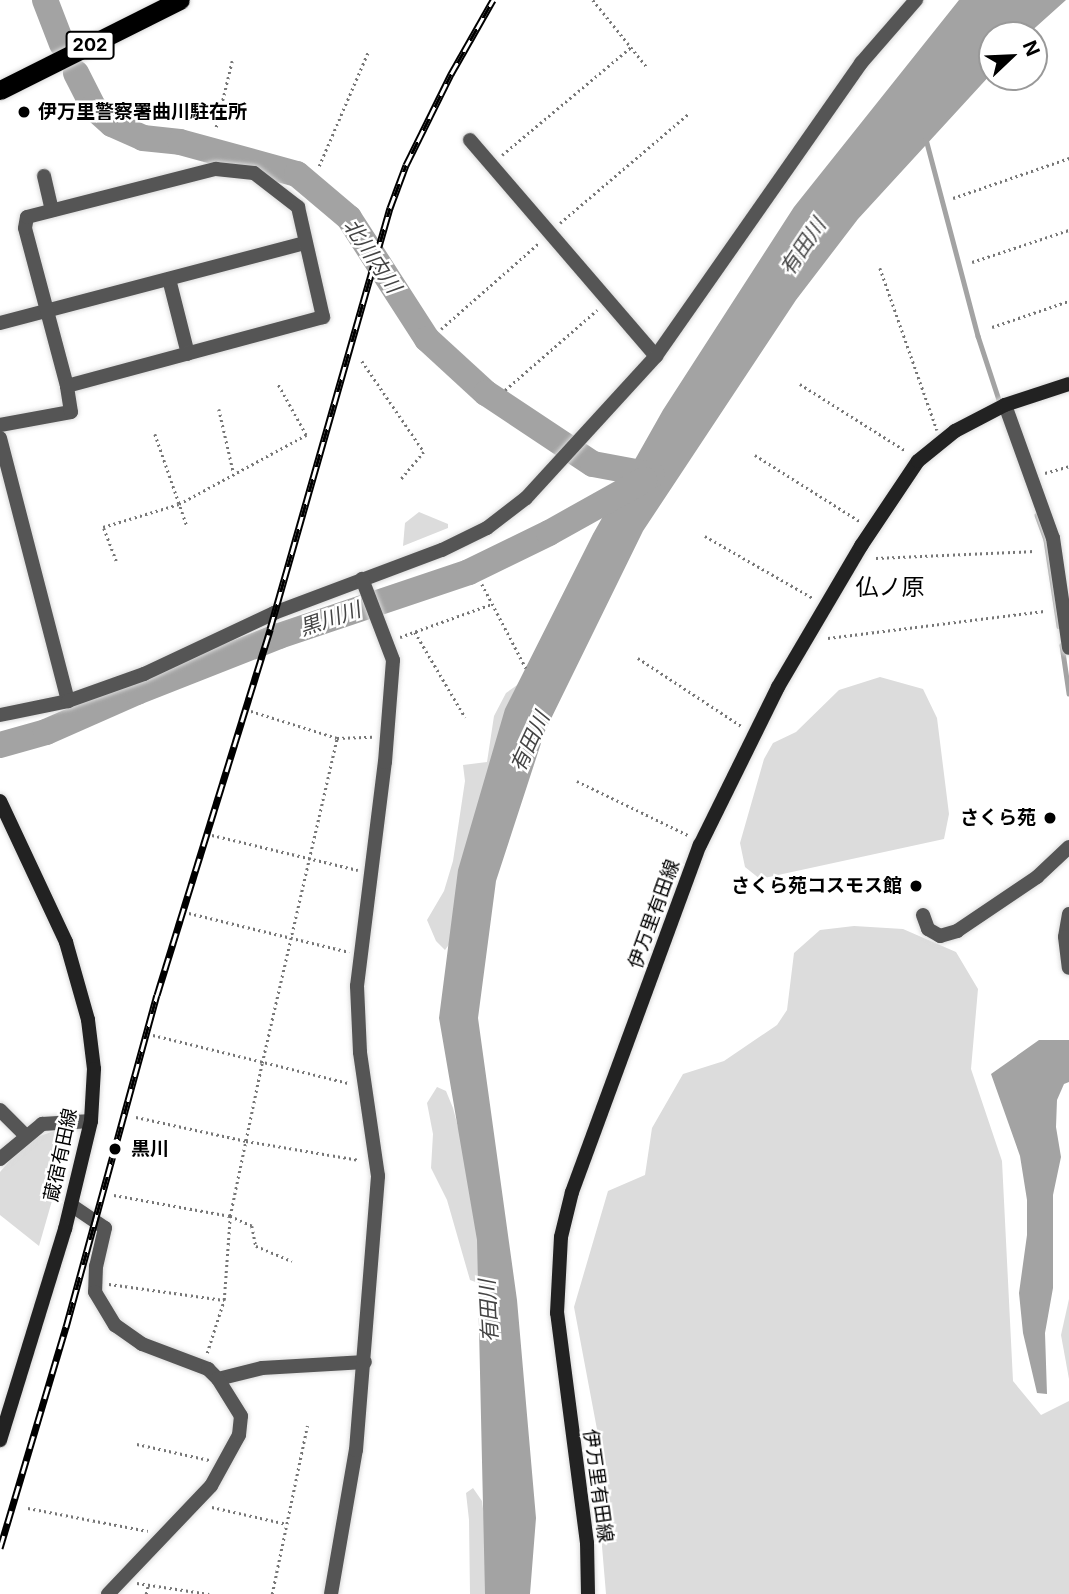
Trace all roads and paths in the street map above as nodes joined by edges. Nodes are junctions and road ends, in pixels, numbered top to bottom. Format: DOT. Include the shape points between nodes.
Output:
graph roads {
  1 [pos="180,0"];
  2 [pos="916,0"];
  3 [pos="596,1"];
  4 [pos="631,47"];
  5 [pos="368,52"];
  6 [pos="232,61"];
  7 [pos="646,66"];
  8 [pos="0,90"];
  9 [pos="688,114"];
  10 [pos="216,127"];
  11 [pos="470,140"];
  12 [pos="499,157"];
  13 [pos="1069,158"];
  14 [pos="319,166"];
  15 [pos="44,176"];
  16 [pos="953,198"];
  17 [pos="52,210"];
  18 [pos="557,226"];
  19 [pos="1069,230"];
  20 [pos="541,241"];
  21 [pos="305,243"];
  22 [pos="972,262"];
  23 [pos="880,268"];
  24 [pos="169,279"];
  25 [pos="1069,301"];
  26 [pos="600,308"];
  27 [pos="48,312"];
  28 [pos="0,323"];
  29 [pos="992,327"];
  30 [pos="441,329"];
  31 [pos="188,354"];
  32 [pos="656,356"];
  33 [pos="362,361"];
  34 [pos="277,383"];
  35 [pos="800,384"];
  36 [pos="1069,384"];
  37 [pos="67,386"];
  38 [pos="505,390"];
  39 [pos="1005,405"];
  40 [pos="219,409"];
  41 [pos="0,425"];
  42 [pos="938,433"];
  43 [pos="155,434"];
  44 [pos="0,438"];
  45 [pos="755,455"];
  46 [pos="915,457"];
  47 [pos="1069,466"];
  48 [pos="234,472"];
  49 [pos="1039,475"];
  50 [pos="400,481"];
  51 [pos="179,504"];
  52 [pos="187,526"];
  53 [pos="870,528"];
  54 [pos="705,536"];
  55 [pos="1034,551"];
  56 [pos="876,558"];
  57 [pos="116,561"];
  58 [pos="363,582"];
  59 [pos="482,584"];
  60 [pos="492,604"];
  61 [pos="821,604"];
  62 [pos="1044,611"];
  63 [pos="415,632"];
  64 [pos="828,638"];
  65 [pos="394,639"];
  66 [pos="1069,648"];
  67 [pos="638,658"];
  68 [pos="526,667"];
  69 [pos="68,701"];
  70 [pos="251,711"];
  71 [pos="0,715"];
  72 [pos="465,717"];
  73 [pos="743,727"];
  74 [pos="375,736"];
  75 [pos="337,738"];
  76 [pos="578,781"];
  77 [pos="0,801"];
  78 [pos="212,835"];
  79 [pos="693,837"];
  80 [pos="1069,847"];
  81 [pos="309,859"];
  82 [pos="361,870"];
  83 [pos="189,913"];
  84 [pos="1069,914"];
  85 [pos="923,915"];
  86 [pos="291,939"];
  87 [pos="353,953"];
  88 [pos="1069,968"];
  89 [pos="153,1035"];
  90 [pos="262,1063"];
  91 [pos="349,1083"];
  92 [pos="0,1110"];
  93 [pos="136,1117"];
  94 [pos="91,1121"];
  95 [pos="26,1136"];
  96 [pos="246,1141"];
  97 [pos="0,1159"];
  98 [pos="359,1160"];
  99 [pos="114,1195"];
  100 [pos="71,1205"];
  101 [pos="230,1216"];
  102 [pos="292,1261"];
  103 [pos="108,1283"];
  104 [pos="223,1300"];
  105 [pos="207,1353"];
  106 [pos="365,1362"];
  107 [pos="218,1379"];
  108 [pos="307,1426"];
  109 [pos="0,1440"];
  110 [pos="137,1444"];
  111 [pos="212,1461"];
  112 [pos="201,1504"];
  113 [pos="28,1508"];
  114 [pos="287,1524"];
  115 [pos="156,1532"];
  116 [pos="131,1582"];
  117 [pos="148,1585"];
  118 [pos="108,1594"];
  119 [pos="146,1594"];
  120 [pos="209,1594"];
  121 [pos="272,1594"];
  122 [pos="331,1594"];
  123 [pos="588,1594"];
  1 -- 8 [label="highway, 202"];
  2 -- 32 [label="street" via="861,63"];
  3 -- 4 [label="path"];
  4 -- 7 [label="path"];
  4 -- 12 [label="path"];
  5 -- 14 [label="path"];
  6 -- 10 [label="path"];
  9 -- 18 [label="path"];
  11 -- 32 [label="street"];
  13 -- 16 [label="path"];
  15 -- 17 [label="street"];
  17 -- 21 [label="street" via="216,169 254,173 298,207"];
  17 -- 27 [label="street" via="27,217 25,228"];
  19 -- 22 [label="path"];
  20 -- 30 [label="path"];
  21 -- 24 [label="street"];
  21 -- 31 [label="street" via="323,317"];
  23 -- 42 [label="path"];
  24 -- 27 [label="street"];
  24 -- 31 [label="street"];
  25 -- 29 [label="path"];
  26 -- 38 [label="path"];
  27 -- 28 [label="street"];
  27 -- 37 [label="street"];
  31 -- 37 [label="street"];
  32 -- 58 [label="street" via="526,498 487,528"];
  33 -- 50 [label="path" via="424,452"];
  34 -- 48 [label="path" via="306,435"];
  35 -- 46 [label="path"];
  36 -- 39 [label="main road, 伊万里有田線"];
  37 -- 41 [label="street" via="71,412"];
  39 -- 66 [label="street" via="1053,538"];
  39 -- 123 [label="main road, 伊万里有田線" via="955,431 918,461 861,546 778,687 700,845 572,1192 561,1237 557,1313 587,1543"];
  40 -- 48 [label="path"];
  43 -- 51 [label="path"];
  44 -- 69 [label="street"];
  45 -- 53 [label="path"];
  47 -- 49 [label="path"];
  48 -- 51 [label="path"];
  51 -- 52 [label="path"];
  51 -- 57 [label="path" via="103,527"];
  54 -- 61 [label="path"];
  55 -- 56 [label="path"];
  58 -- 69 [label="street" via="274,613 144,674"];
  58 -- 106 [label="street" via="393,660 357,986 360,1052 377,1176"];
  59 -- 60 [label="path"];
  60 -- 63 [label="path"];
  60 -- 68 [label="path"];
  62 -- 64 [label="path"];
  63 -- 65 [label="path"];
  63 -- 72 [label="path"];
  67 -- 73 [label="path"];
  69 -- 71 [label="street"];
  70 -- 75 [label="path"];
  74 -- 75 [label="path"];
  75 -- 81 [label="path"];
  76 -- 79 [label="path"];
  77 -- 94 [label="main road, 蔵宿有田線" via="66,942 79,982 94,1069"];
  78 -- 81 [label="path"];
  80 -- 85 [label="street" via="1037,877 957,931 940,936 928,929"];
  81 -- 82 [label="path"];
  81 -- 86 [label="path"];
  83 -- 86 [label="path"];
  84 -- 88 [label="street" via="1065,937"];
  86 -- 87 [label="path"];
  86 -- 90 [label="path"];
  89 -- 90 [label="path"];
  90 -- 91 [label="path"];
  90 -- 96 [label="path"];
  92 -- 95 [label="street"];
  93 -- 96 [label="path"];
  94 -- 95 [label="street" via="43,1124"];
  94 -- 100 [label="main road, 蔵宿有田線"];
  95 -- 97 [label="street"];
  96 -- 98 [label="path"];
  96 -- 101 [label="path"];
  99 -- 101 [label="path"];
  100 -- 107 [label="street" via="105,1228 95,1292 116,1325 142,1344 208,1369"];
  100 -- 109 [label="main road, 蔵宿有田線"];
  101 -- 102 [label="path" via="252,1226 256,1245"];
  101 -- 104 [label="path"];
  103 -- 104 [label="path"];
  104 -- 105 [label="path"];
  106 -- 107 [label="street" via="262,1368"];
  106 -- 122 [label="street" via="356,1450"];
  107 -- 118 [label="street" via="241,1416 239,1435 211,1486"];
  108 -- 114 [label="path"];
  110 -- 111 [label="path"];
  112 -- 114 [label="path"];
  113 -- 115 [label="path"];
  114 -- 121 [label="path"];
  116 -- 117 [label="path"];
  117 -- 119 [label="path"];
  117 -- 120 [label="path"];
}
